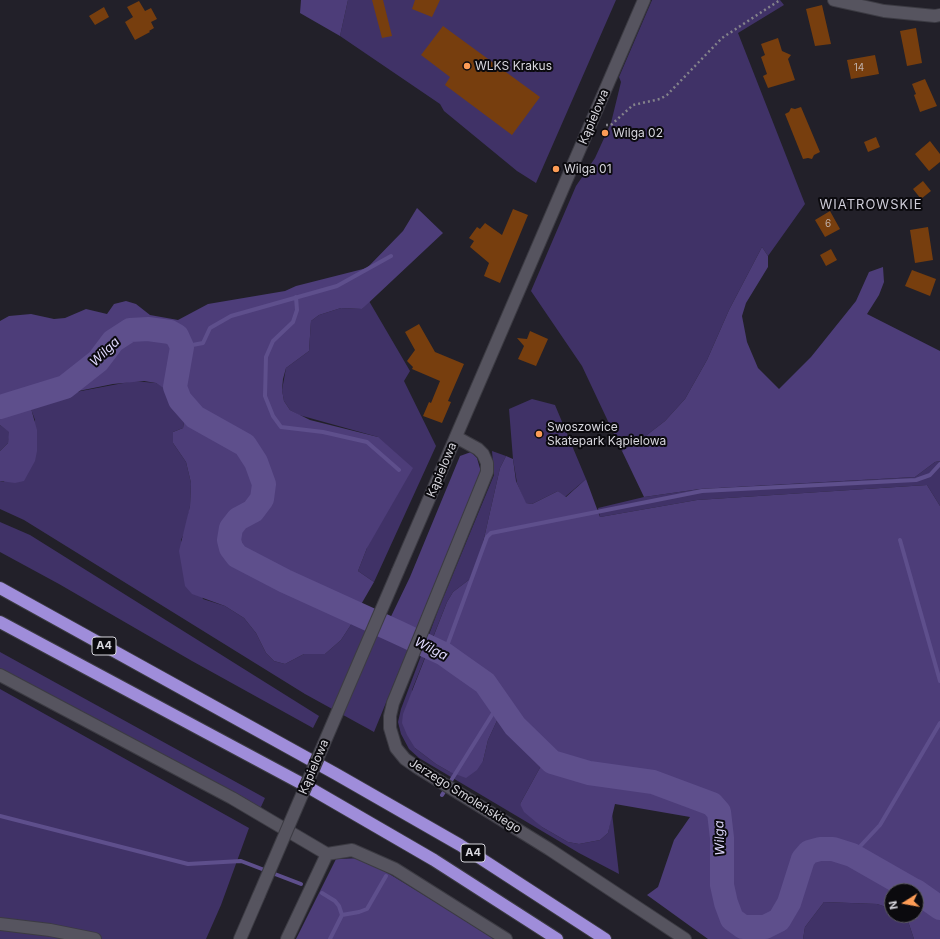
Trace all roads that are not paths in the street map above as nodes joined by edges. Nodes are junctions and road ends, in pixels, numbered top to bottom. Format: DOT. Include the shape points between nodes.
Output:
graph roads {
  1 [pos="644,0"];
  2 [pos="834,0"];
  3 [pos="940,15"];
  4 [pos="456,438"];
  5 [pos="0,588"];
  6 [pos="0,622"];
  7 [pos="0,675"];
  8 [pos="327,854"];
  9 [pos="0,924"];
  10 [pos="95,939"];
  11 [pos="240,939"];
  12 [pos="287,939"];
  13 [pos="506,939"];
  14 [pos="557,939"];
  15 [pos="605,939"];
  16 [pos="685,939"];
  1 -- 4 [label="street, Kąpielowa"];
  2 -- 3 [label="street" via="884,11"];
  4 -- 11 [label="street, Kąpielowa, bridge"];
  4 -- 16 [label="street, Jerzego Smoleńskiego" via="483,454 487,462 487,472 393,703 390,716 392,739 396,748 405,759 549,849"];
  5 -- 15 [label="highway, A4" via="460,845"];
  6 -- 14 [label="highway, A4" via="308,787 371,826 434,860"];
  7 -- 8 [label="street" via="232,798"];
  8 -- 12 [label="street"];
  8 -- 13 [label="street" via="352,850 395,869"];
  9 -- 10 [label="street"];
}
